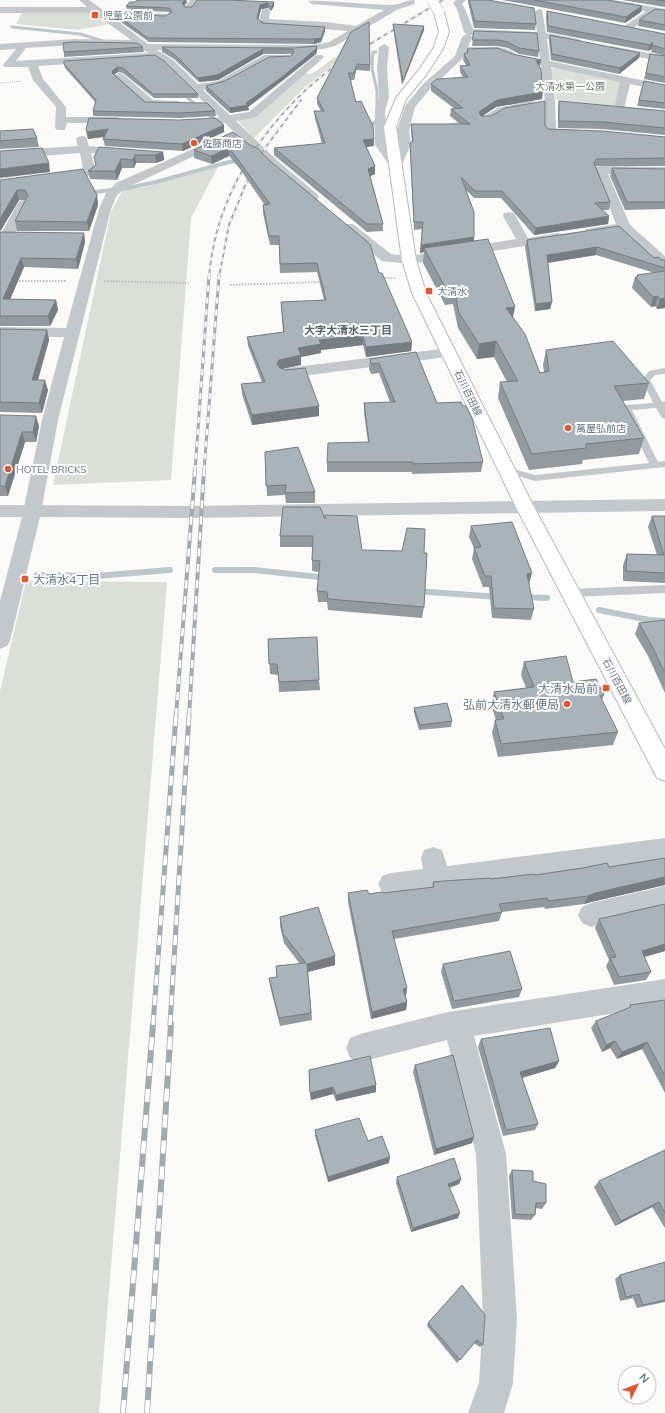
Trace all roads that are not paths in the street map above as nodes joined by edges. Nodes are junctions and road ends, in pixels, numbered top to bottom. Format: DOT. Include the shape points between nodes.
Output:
graph roads {
  1 [pos="83,0"];
  2 [pos="195,0"];
  3 [pos="410,0"];
  4 [pos="432,0"];
  5 [pos="462,0"];
  6 [pos="598,0"];
  7 [pos="312,1"];
  8 [pos="188,8"];
  9 [pos="394,8"];
  10 [pos="0,10"];
  11 [pos="652,10"];
  12 [pos="97,11"];
  13 [pos="265,11"];
  14 [pos="539,12"];
  15 [pos="665,12"];
  16 [pos="166,16"];
  17 [pos="357,29"];
  18 [pos="469,32"];
  19 [pos="642,32"];
  20 [pos="541,35"];
  21 [pos="318,36"];
  22 [pos="342,38"];
  23 [pos="143,41"];
  24 [pos="83,42"];
  25 [pos="588,44"];
  26 [pos="23,46"];
  27 [pos="603,47"];
  28 [pos="0,48"];
  29 [pos="384,48"];
  30 [pos="462,50"];
  31 [pos="158,55"];
  32 [pos="665,59"];
  33 [pos="82,60"];
  34 [pos="545,63"];
  35 [pos="32,64"];
  36 [pos="132,75"];
  37 [pos="119,76"];
  38 [pos="108,78"];
  39 [pos="626,80"];
  40 [pos="196,88"];
  41 [pos="665,88"];
  42 [pos="211,103"];
  43 [pos="554,103"];
  44 [pos="186,104"];
  45 [pos="198,104"];
  46 [pos="619,109"];
  47 [pos="130,120"];
  48 [pos="228,120"];
  49 [pos="485,120"];
  50 [pos="207,121"];
  51 [pos="240,131"];
  52 [pos="587,132"];
  53 [pos="83,144"];
  54 [pos="138,153"];
  55 [pos="161,154"];
  56 [pos="0,155"];
  57 [pos="184,156"];
  58 [pos="396,166"];
  59 [pos="665,170"];
  60 [pos="0,184"];
  61 [pos="23,204"];
  62 [pos="323,206"];
  63 [pos="509,216"];
  64 [pos="340,221"];
  65 [pos="624,227"];
  66 [pos="3,236"];
  67 [pos="22,236"];
  68 [pos="82,237"];
  69 [pos="97,237"];
  70 [pos="524,242"];
  71 [pos="665,263"];
  72 [pos="411,268"];
  73 [pos="0,332"];
  74 [pos="72,333"];
  75 [pos="449,353"];
  76 [pos="665,371"];
  77 [pos="287,373"];
  78 [pos="662,404"];
  79 [pos="665,416"];
  80 [pos="660,465"];
  81 [pos="506,470"];
  82 [pos="665,505"];
  83 [pos="525,507"];
  84 [pos="0,511"];
  85 [pos="32,512"];
  86 [pos="665,589"];
  87 [pos="570,593"];
  88 [pos="0,641"];
  89 [pos="665,771"];
  90 [pos="665,849"];
  91 [pos="391,884"];
  92 [pos="665,898"];
  93 [pos="591,915"];
  94 [pos="665,992"];
  95 [pos="456,1025"];
  96 [pos="360,1048"];
  97 [pos="486,1413"];
  1 -- 12 [label="street"];
  2 -- 8 [label="street"];
  3 -- 9 [label="street" via="411,2"];
  4 -- 58 [label="main road, 石川百田線, bridge" via="439,12 444,32 438,49 401,98 390,127"];
  5 -- 18 [label="street" via="457,3"];
  6 -- 11 [label="street"];
  7 -- 9 [label="street"];
  9 -- 17 [label="street"];
  10 -- 12 [label="street"];
  11 -- 15 [label="street"];
  11 -- 19 [label="street" via="623,28"];
  12 -- 16 [label="street"];
  12 -- 23 [label="street" via="127,33"];
  13 -- 17 [label="street" via="264,22"];
  14 -- 20 [label="street"];
  17 -- 22 [label="street"];
  18 -- 20 [label="street"];
  18 -- 30 [label="street"];
  20 -- 25 [label="street"];
  20 -- 34 [label="street"];
  21 -- 22 [label="street"];
  22 -- 23 [label="street" via="332,44 313,47"];
  23 -- 24 [label="street"];
  23 -- 31 [label="street"];
  24 -- 26 [label="street"];
  24 -- 33 [label="street"];
  26 -- 28 [label="street"];
  26 -- 35 [label="street" via="8,65"];
  27 -- 32 [label="street"];
  29 -- 58 [label="street" via="384,97 380,111 381,145"];
  30 -- 34 [label="street" via="502,51 515,57"];
  30 -- 58 [label="street" via="459,57 427,86 410,106 403,130 405,144"];
  31 -- 33 [label="street"];
  31 -- 40 [label="street"];
  33 -- 35 [label="street"];
  34 -- 39 [label="street"];
  34 -- 43 [label="street"];
  35 -- 47 [label="street" via="38,80 60,107 61,124"];
  36 -- 37 [label="street"];
  37 -- 38 [label="street"];
  37 -- 44 [label="street" via="150,103"];
  39 -- 41 [label="street"];
  39 -- 46 [label="street"];
  40 -- 42 [label="street"];
  40 -- 48 [label="street" via="221,83 267,57 319,58 252,114"];
  42 -- 45 [label="street"];
  42 -- 48 [label="street"];
  43 -- 49 [label="street" via="501,110"];
  43 -- 52 [label="street" via="551,132"];
  48 -- 50 [label="street"];
  48 -- 51 [label="street"];
  51 -- 57 [label="street"];
  51 -- 62 [label="street"];
  53 -- 54 [label="street"];
  53 -- 56 [label="street"];
  53 -- 60 [label="street" via="90,172"];
  55 -- 57 [label="street"];
  57 -- 69 [label="street" via="116,190 105,208"];
  58 -- 72 [label="main road, 石川百田線"];
  59 -- 65 [label="street" via="600,170"];
  61 -- 66 [label="street"];
  63 -- 70 [label="street"];
  64 -- 72 [label="street" via="387,258"];
  65 -- 70 [label="street"];
  65 -- 71 [label="street"];
  66 -- 67 [label="street"];
  68 -- 69 [label="street"];
  69 -- 74 [label="street"];
  70 -- 72 [label="street"];
  72 -- 75 [label="main road, 石川百田線" via="419,293"];
  73 -- 74 [label="street"];
  74 -- 85 [label="street" via="42,420"];
  75 -- 77 [label="street"];
  75 -- 81 [label="main road, 石川百田線"];
  76 -- 78 [label="lane" via="652,374 646,380"];
  78 -- 79 [label="lane"];
  78 -- 80 [label="lane" via="626,408"];
  80 -- 81 [label="lane" via="535,478"];
  81 -- 83 [label="main road, 石川百田線"];
  82 -- 83 [label="street"];
  83 -- 85 [label="street"];
  83 -- 87 [label="main road, 石川百田線"];
  84 -- 85 [label="street"];
  85 -- 88 [label="street"];
  86 -- 87 [label="lane"];
  87 -- 89 [label="main road, 石川百田線"];
  90 -- 91 [label="street" via="436,868"];
  92 -- 93 [label="street"];
  94 -- 95 [label="street"];
  95 -- 96 [label="street"];
  95 -- 97 [label="street" via="491,1154 500,1318 496,1383"];
}
